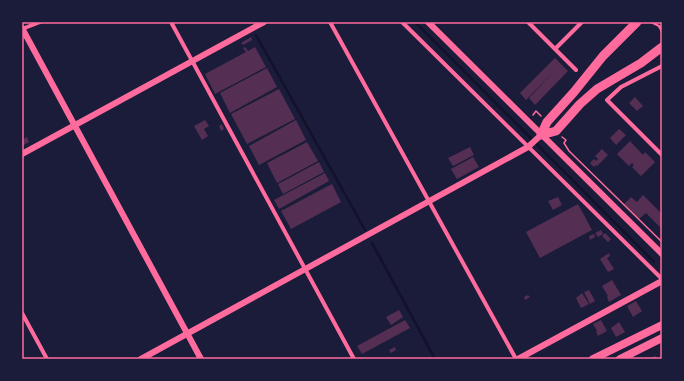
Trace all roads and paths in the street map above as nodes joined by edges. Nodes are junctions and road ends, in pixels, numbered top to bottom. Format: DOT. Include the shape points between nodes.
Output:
graph roads {
  1 [pos="40,22"];
  2 [pos="171,22"];
  3 [pos="264,22"];
  4 [pos="330,22"];
  5 [pos="402,22"];
  6 [pos="428,22"];
  7 [pos="528,22"];
  8 [pos="582,22"];
  9 [pos="637,22"];
  10 [pos="640,22"];
  11 [pos="651,22"];
  12 [pos="22,28"];
  13 [pos="662,31"];
  14 [pos="661,47"];
  15 [pos="555,49"];
  16 [pos="193,61"];
  17 [pos="662,66"];
  18 [pos="576,70"];
  19 [pos="533,115"];
  20 [pos="541,116"];
  21 [pos="74,125"];
  22 [pos="540,137"];
  23 [pos="562,137"];
  24 [pos="530,146"];
  25 [pos="22,154"];
  26 [pos="662,155"];
  27 [pos="429,202"];
  28 [pos="662,242"];
  29 [pos="662,254"];
  30 [pos="306,269"];
  31 [pos="662,280"];
  32 [pos="22,314"];
  33 [pos="662,325"];
  34 [pos="187,334"];
  35 [pos="662,338"];
  36 [pos="47,359"];
  37 [pos="141,359"];
  38 [pos="201,359"];
  39 [pos="354,359"];
  40 [pos="517,359"];
  41 [pos="593,359"];
  42 [pos="620,359"];
  1 -- 12 [label="street"];
  2 -- 16 [label="street"];
  3 -- 16 [label="street"];
  4 -- 27 [label="street"];
  5 -- 24 [label="street"];
  6 -- 22 [label="street"];
  7 -- 15 [label="street"];
  8 -- 15 [label="street"];
  9 -- 10 [label="lane"];
  9 -- 22 [label="highway" via="603,56 547,122"];
  11 -- 13 [label="lane"];
  12 -- 21 [label="street"];
  14 -- 22 [label="highway" via="641,63 597,89 556,131"];
  15 -- 18 [label="street"];
  16 -- 21 [label="street"];
  16 -- 30 [label="street"];
  17 -- 26 [label="street" via="622,87 607,100"];
  19 -- 20 [label="path" via="536,111"];
  21 -- 25 [label="street"];
  21 -- 34 [label="street"];
  22 -- 24 [label="street"];
  22 -- 29 [label="street"];
  23 -- 28 [label="path" via="570,151"];
  24 -- 27 [label="street"];
  24 -- 31 [label="street"];
  27 -- 30 [label="street"];
  27 -- 40 [label="street"];
  30 -- 34 [label="street"];
  30 -- 39 [label="street"];
  31 -- 40 [label="street"];
  32 -- 36 [label="street"];
  33 -- 41 [label="main road"];
  34 -- 37 [label="street"];
  34 -- 38 [label="street"];
  35 -- 42 [label="main road"];
}
